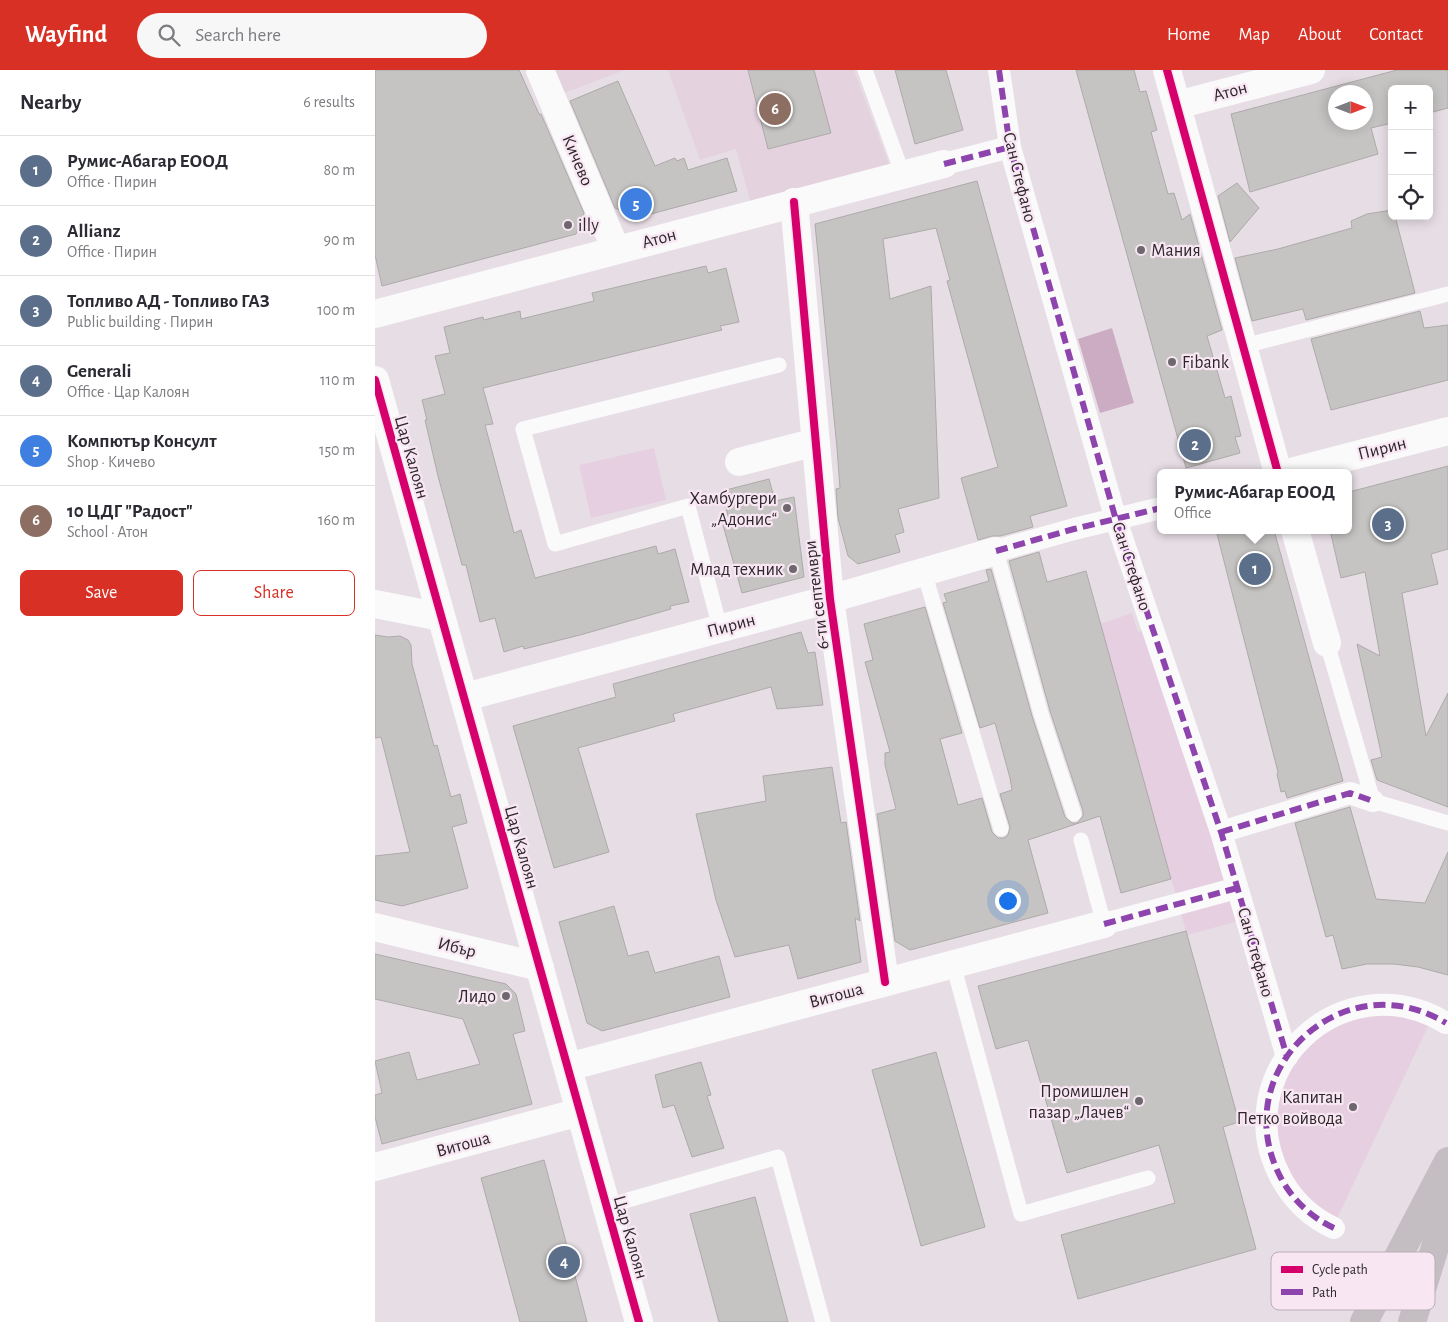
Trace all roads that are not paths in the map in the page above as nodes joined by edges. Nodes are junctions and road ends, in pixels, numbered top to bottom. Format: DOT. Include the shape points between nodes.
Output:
graph roads {
  1 [pos="540,70"];
  2 [pos="865,70"];
  3 [pos="999,70"];
  4 [pos="1167,70"];
  5 [pos="1311,70"];
  6 [pos="1177,105"];
  7 [pos="1009,147"];
  8 [pos="944,164"];
  9 [pos="903,175"];
  10 [pos="794,202"];
  11 [pos="616,250"];
  12 [pos="1448,294"];
  13 [pos="375,314"];
  14 [pos="1244,346"];
  15 [pos="779,365"];
  16 [pos="375,380"];
  17 [pos="1448,431"];
  18 [pos="816,442"];
  19 [pos="739,462"];
  20 [pos="1277,469"];
  21 [pos="1302,469"];
  22 [pos="1157,509"];
  23 [pos="1116,520"];
  24 [pos="1296,534"];
  25 [pos="996,551"];
  26 [pos="924,572"];
  27 [pos="830,599"];
  28 [pos="375,604"];
  29 [pos="441,617"];
  30 [pos="721,628"];
  31 [pos="1327,643"];
  32 [pos="465,697"];
  33 [pos="1373,801"];
  34 [pos="1074,814"];
  35 [pos="1448,823"];
  36 [pos="1001,829"];
  37 [pos="1221,832"];
  38 [pos="1081,840"];
  39 [pos="1237,888"];
  40 [pos="1104,924"];
  41 [pos="375,927"];
  42 [pos="953,964"];
  43 [pos="540,967"];
  44 [pos="885,982"];
  45 [pos="1446,1022"];
  46 [pos="1287,1057"];
  47 [pos="568,1066"];
  48 [pos="580,1112"];
  49 [pos="1448,1161"];
  50 [pos="375,1167"];
  51 [pos="1148,1178"];
  52 [pos="1448,1205"];
  53 [pos="607,1206"];
  54 [pos="1334,1228"];
  55 [pos="1401,1252"];
  56 [pos="1434,1252"];
  57 [pos="1370,1310"];
  58 [pos="1416,1310"];
  59 [pos="639,1322"];
  60 [pos="823,1322"];
  61 [pos="1364,1322"];
  62 [pos="1412,1322"];
  1 -- 11 [label="street, Кичево"];
  2 -- 9 [label="lane"];
  3 -- 7 [label="street, Сан Стефано"];
  4 -- 6 [label="street"];
  5 -- 6 [label="street, Атон"];
  6 -- 14 [label="street"];
  7 -- 8 [label="street"];
  7 -- 23 [label="street, Сан Стефано"];
  8 -- 9 [label="street, Атон"];
  9 -- 10 [label="street, Атон"];
  10 -- 11 [label="street, Атон"];
  10 -- 18 [label="street, 6-ти септември"];
  11 -- 13 [label="street, Атон"];
  12 -- 14 [label="lane"];
  14 -- 20 [label="street"];
  15 -- 30 [label="lane" via="523,429 555,544 688,506"];
  16 -- 29 [label="street, Цар Калоян"];
  17 -- 21 [label="street, Пирин"];
  18 -- 19 [label="street"];
  18 -- 27 [label="street, 6-ти септември"];
  22 -- 23 [label="street"];
  23 -- 25 [label="street"];
  23 -- 37 [label="street, Сан Стефано"];
  24 -- 31 [label="street"];
  25 -- 26 [label="street, Пирин"];
  25 -- 34 [label="lane" via="1041,714"];
  26 -- 27 [label="street, Пирин"];
  26 -- 36 [label="lane"];
  27 -- 30 [label="street, Пирин"];
  27 -- 44 [label="street, 6-ти септември"];
  28 -- 29 [label="street"];
  29 -- 32 [label="street, Цар Калоян"];
  30 -- 32 [label="street, Пирин"];
  31 -- 33 [label="lane"];
  32 -- 43 [label="street, Цар Калоян"];
  33 -- 35 [label="lane"];
  33 -- 37 [label="street" via="1350,793"];
  37 -- 39 [label="street, Сан Стефано"];
  38 -- 40 [label="lane"];
  39 -- 40 [label="street"];
  39 -- 46 [label="street, Сан Стефано"];
  40 -- 42 [label="street, Витоша"];
  41 -- 43 [label="street, Ибър"];
  42 -- 44 [label="street, Витоша"];
  42 -- 51 [label="lane" via="1021,1214"];
  43 -- 47 [label="street, Цар Калоян"];
  44 -- 47 [label="street, Витоша"];
  45 -- 46 [label="street" via="1405,1006 1359,1007 1322,1022 1297,1042"];
  46 -- 54 [label="street" via="1274,1079 1267,1110 1274,1165 1289,1192 1306,1210"];
  47 -- 48 [label="street, Цар Калоян"];
  48 -- 50 [label="street, Витоша"];
  48 -- 53 [label="street, Цар Калоян"];
  49 -- 55 [label="main road"];
  52 -- 56 [label="main road"];
  53 -- 59 [label="street, Цар Калоян"];
  53 -- 60 [label="lane" via="778,1157"];
  57 -- 61 [label="main road"];
  58 -- 62 [label="main road"];
}
